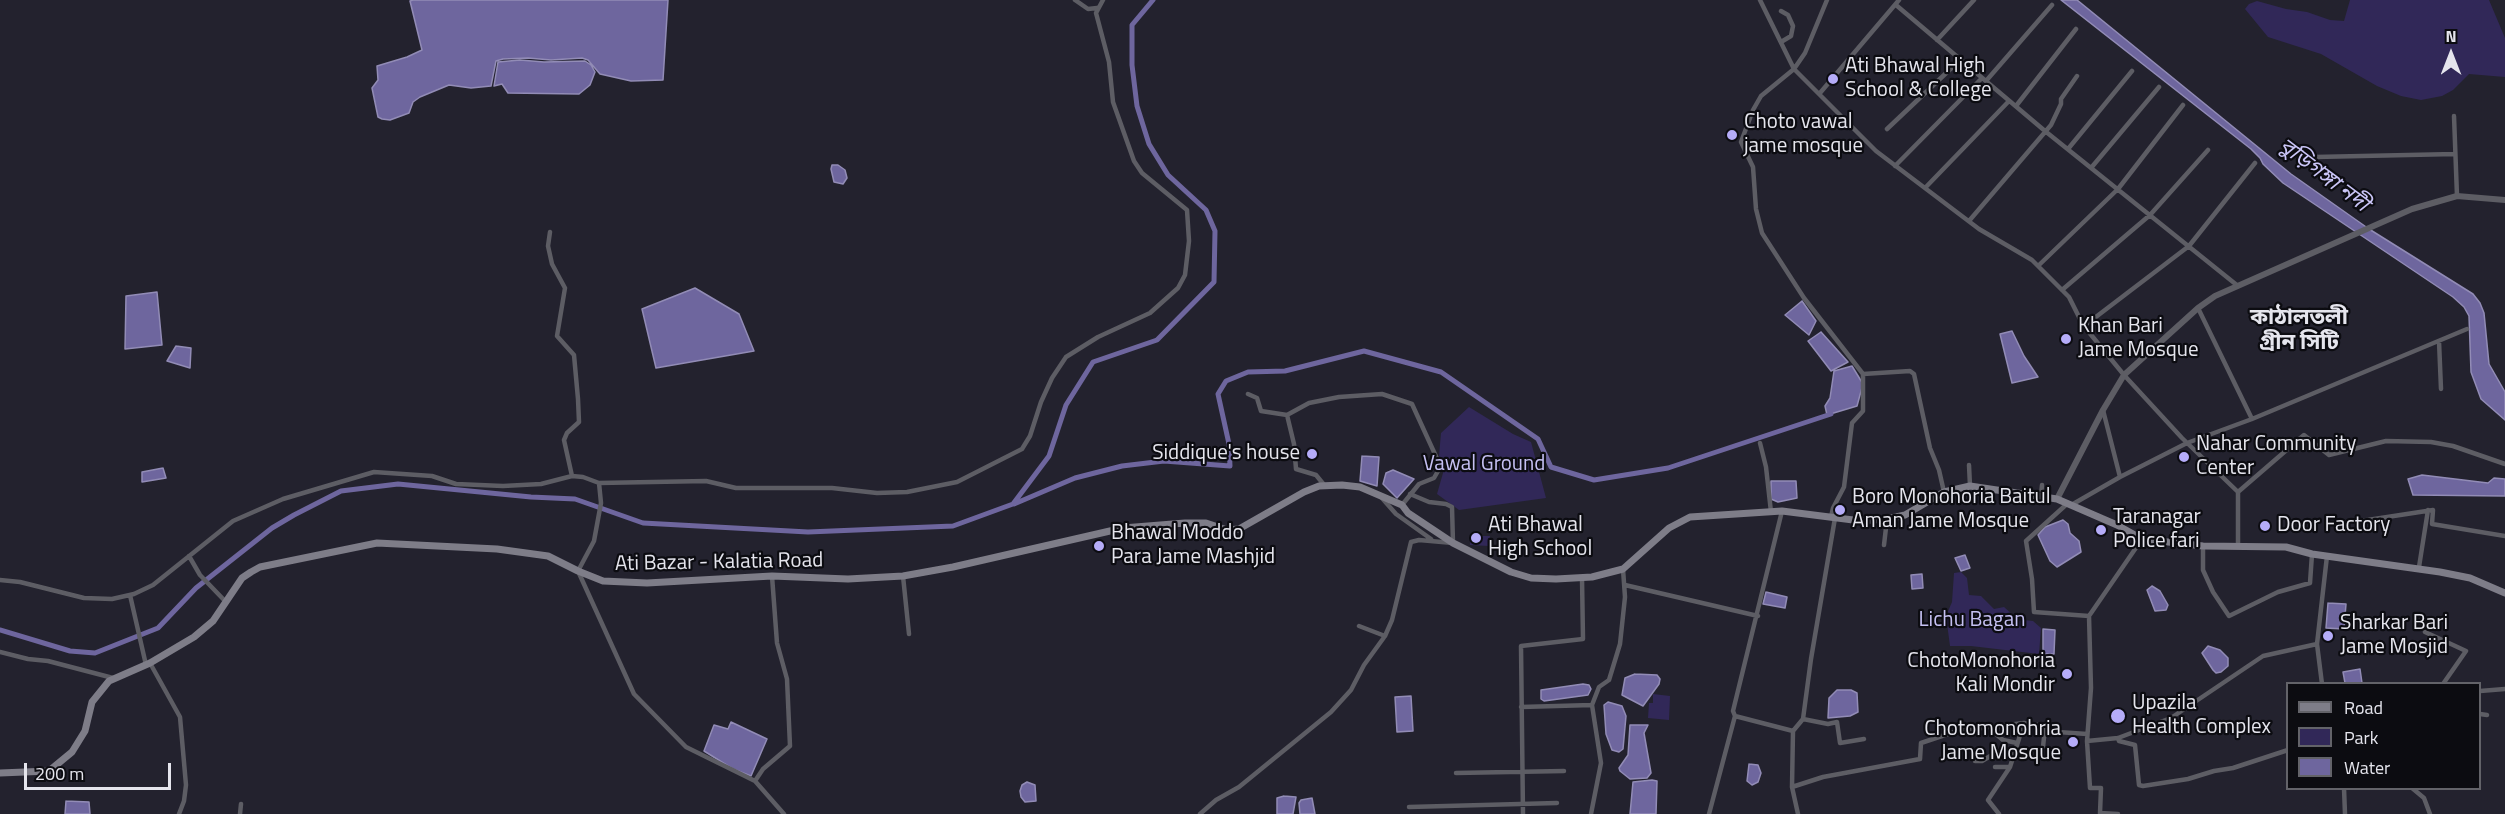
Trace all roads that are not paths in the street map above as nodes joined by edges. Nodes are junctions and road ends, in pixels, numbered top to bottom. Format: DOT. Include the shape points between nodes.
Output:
graph roads {
  1 [pos="1075,0"];
  2 [pos="1103,0"];
  3 [pos="1760,0"];
  4 [pos="1827,0"];
  5 [pos="1974,0"];
  6 [pos="1897,2"];
  7 [pos="2052,5"];
  8 [pos="1097,8"];
  9 [pos="1781,11"];
  10 [pos="2076,29"];
  11 [pos="1937,40"];
  12 [pos="1781,42"];
  13 [pos="1960,59"];
  14 [pos="1794,69"];
  15 [pos="2132,71"];
  16 [pos="2078,76"];
  17 [pos="1984,79"];
  18 [pos="2159,87"];
  19 [pos="1820,93"];
  20 [pos="2009,100"];
  21 [pos="2183,105"];
  22 [pos="2016,106"];
  23 [pos="2454,116"];
  24 [pos="1887,129"];
  25 [pos="2045,131"];
  26 [pos="2068,149"];
  27 [pos="2208,150"];
  28 [pos="2456,154"];
  29 [pos="2315,157"];
  30 [pos="2255,163"];
  31 [pos="1895,166"];
  32 [pos="2091,168"];
  33 [pos="1926,188"];
  34 [pos="2118,189"];
  35 [pos="2457,196"];
  36 [pos="2505,200"];
  37 [pos="2150,215"];
  38 [pos="1969,221"];
  39 [pos="550,232"];
  40 [pos="2189,246"];
  41 [pos="2038,266"];
  42 [pos="2238,286"];
  43 [pos="2062,290"];
  44 [pos="2198,308"];
  45 [pos="2084,326"];
  46 [pos="2467,329"];
  47 [pos="2439,341"];
  48 [pos="1863,374"];
  49 [pos="2124,375"];
  50 [pos="2441,389"];
  51 [pos="1248,394"];
  52 [pos="2103,410"];
  53 [pos="1287,414"];
  54 [pos="2252,419"];
  55 [pos="1760,443"];
  56 [pos="2187,443"];
  57 [pos="2505,464"];
  58 [pos="1969,465"];
  59 [pos="572,476"];
  60 [pos="2118,478"];
  61 [pos="599,483"];
  62 [pos="2042,484"];
  63 [pos="1325,486"];
  64 [pos="1970,486"];
  65 [pos="1944,492"];
  66 [pos="2238,492"];
  67 [pos="1377,493"];
  68 [pos="1410,494"];
  69 [pos="2041,495"];
  70 [pos="2057,499"];
  71 [pos="2071,503"];
  72 [pos="1402,505"];
  73 [pos="2428,510"];
  74 [pos="1782,511"];
  75 [pos="1771,512"];
  76 [pos="1833,518"];
  77 [pos="1887,519"];
  78 [pos="2361,521"];
  79 [pos="2505,536"];
  80 [pos="2140,538"];
  81 [pos="1435,541"];
  82 [pos="1453,543"];
  83 [pos="1884,545"];
  84 [pos="2203,546"];
  85 [pos="2238,546"];
  86 [pos="2312,554"];
  87 [pos="189,556"];
  88 [pos="2327,556"];
  89 [pos="2419,567"];
  90 [pos="1623,569"];
  91 [pos="578,572"];
  92 [pos="772,576"];
  93 [pos="903,576"];
  94 [pos="1582,578"];
  95 [pos="0,580"];
  96 [pos="1625,585"];
  97 [pos="2505,592"];
  98 [pos="130,595"];
  99 [pos="225,601"];
  100 [pos="1758,616"];
  101 [pos="2088,616"];
  102 [pos="1359,626"];
  103 [pos="2425,632"];
  104 [pos="909,634"];
  105 [pos="1384,636"];
  106 [pos="2318,644"];
  107 [pos="0,652"];
  108 [pos="148,664"];
  109 [pos="113,678"];
  110 [pos="2322,682"];
  111 [pos="2444,682"];
  112 [pos="2505,688"];
  113 [pos="2481,691"];
  114 [pos="1592,705"];
  115 [pos="1521,707"];
  116 [pos="2481,714"];
  117 [pos="2487,715"];
  118 [pos="1735,716"];
  119 [pos="1803,719"];
  120 [pos="2024,723"];
  121 [pos="2045,728"];
  122 [pos="1793,731"];
  123 [pos="2087,734"];
  124 [pos="1997,735"];
  125 [pos="2118,738"];
  126 [pos="1863,739"];
  127 [pos="2087,741"];
  128 [pos="2017,743"];
  129 [pos="2043,747"];
  130 [pos="2286,751"];
  131 [pos="2013,755"];
  132 [pos="1975,761"];
  133 [pos="1995,767"];
  134 [pos="2010,767"];
  135 [pos="1564,771"];
  136 [pos="1522,772"];
  137 [pos="0,773"];
  138 [pos="1456,774"];
  139 [pos="755,781"];
  140 [pos="1792,787"];
  141 [pos="2344,790"];
  142 [pos="2413,790"];
  143 [pos="1557,803"];
  144 [pos="241,804"];
  145 [pos="1523,804"];
  146 [pos="1409,807"];
  147 [pos="179,814"];
  148 [pos="240,814"];
  149 [pos="784,814"];
  150 [pos="1200,814"];
  151 [pos="1523,814"];
  152 [pos="1591,814"];
  153 [pos="1709,814"];
  154 [pos="1798,814"];
  155 [pos="1998,814"];
  156 [pos="2118,814"];
  157 [pos="2345,814"];
  158 [pos="2430,814"];
  1 -- 8 [label="street" via="1088,9"];
  2 -- 8 [label="street"];
  3 -- 12 [label="street"];
  4 -- 14 [label="street" via="1805,53"];
  5 -- 11 [label="street"];
  6 -- 11 [label="street"];
  6 -- 19 [label="street"];
  7 -- 17 [label="street"];
  8 -- 61 [label="street" via="1113,102 1134,160 1142,173 1187,210 1185,275 1178,288 1150,313 1066,357 1052,378 1022,449 957,482 907,492 736,488 706,481"];
  9 -- 12 [label="street" via="1793,26 1791,36"];
  10 -- 22 [label="street"];
  11 -- 13 [label="street"];
  12 -- 14 [label="street"];
  13 -- 17 [label="street"];
  13 -- 24 [label="street"];
  14 -- 19 [label="street"];
  14 -- 48 [label="street" via="1761,96 1743,136 1744,151 1753,167 1760,227 1804,298"];
  15 -- 26 [label="street"];
  16 -- 25 [label="street"];
  17 -- 20 [label="street"];
  17 -- 31 [label="street"];
  18 -- 32 [label="street"];
  19 -- 31 [label="street"];
  20 -- 22 [label="street"];
  20 -- 33 [label="street"];
  21 -- 34 [label="street"];
  22 -- 25 [label="street"];
  23 -- 28 [label="street"];
  25 -- 26 [label="street"];
  25 -- 38 [label="street"];
  26 -- 32 [label="street"];
  27 -- 37 [label="street"];
  28 -- 29 [label="street"];
  28 -- 35 [label="street"];
  30 -- 40 [label="street"];
  31 -- 33 [label="street"];
  32 -- 34 [label="street"];
  33 -- 38 [label="street"];
  34 -- 37 [label="street"];
  34 -- 41 [label="street"];
  35 -- 36 [label="street"];
  35 -- 42 [label="street" via="2412,208"];
  37 -- 40 [label="street"];
  37 -- 43 [label="street"];
  38 -- 41 [label="street"];
  39 -- 59 [label="street" via="552,264 565,288 557,336 574,355 578,399 579,422 564,440"];
  40 -- 42 [label="street"];
  40 -- 45 [label="street"];
  41 -- 43 [label="street"];
  42 -- 44 [label="street"];
  43 -- 45 [label="street"];
  44 -- 49 [label="street"];
  44 -- 54 [label="street"];
  45 -- 49 [label="street"];
  46 -- 47 [label="street"];
  47 -- 50 [label="street"];
  47 -- 54 [label="street"];
  48 -- 65 [label="street" via="1914,374"];
  48 -- 76 [label="street" via="1863,411 1852,423 1844,487 1833,507"];
  49 -- 52 [label="street"];
  49 -- 56 [label="street"];
  51 -- 53 [label="street" via="1257,398 1261,411"];
  52 -- 60 [label="street"];
  52 -- 70 [label="street"];
  53 -- 63 [label="street" via="1296,469 1311,472"];
  53 -- 68 [label="street" via="1309,403 1340,397 1382,394 1413,404 1439,463 1434,478 1419,484"];
  54 -- 56 [label="street"];
  55 -- 75 [label="street"];
  56 -- 60 [label="street"];
  56 -- 66 [label="street"];
  57 -- 66 [label="street" via="2431,442 2386,441 2329,454 2304,435"];
  58 -- 64 [label="street"];
  59 -- 61 [label="street"];
  59 -- 87 [label="street" via="541,484 503,486 456,484 432,476 374,472 261,507 233,521"];
  60 -- 71 [label="street"];
  61 -- 91 [label="street" via="601,503 594,541"];
  62 -- 69 [label="street"];
  63 -- 67 [label="main road, Ati Bazar - Kalatia Road" via="1360,486"];
  63 -- 93 [label="main road, Ati Bazar - Kalatia Road" via="1304,492 1239,529 1185,522 1123,528"];
  64 -- 65 [label="main road"];
  64 -- 69 [label="main road"];
  65 -- 77 [label="main road" via="1905,515"];
  66 -- 85 [label="street"];
  67 -- 72 [label="main road, Ati Bazar - Kalatia Road"];
  67 -- 81 [label="street" via="1396,514"];
  68 -- 72 [label="street"];
  68 -- 82 [label="street" via="1452,507"];
  69 -- 70 [label="main road"];
  70 -- 71 [label="main road"];
  71 -- 80 [label="main road"];
  71 -- 101 [label="street" via="2026,541 2034,612"];
  72 -- 82 [label="main road, Ati Bazar - Kalatia Road"];
  73 -- 78 [label="street"];
  73 -- 79 [label="street" via="2433,510 2432,524"];
  73 -- 89 [label="street"];
  74 -- 75 [label="main road"];
  74 -- 76 [label="main road"];
  74 -- 100 [label="street"];
  75 -- 90 [label="main road" via="1690,517 1670,528"];
  76 -- 77 [label="main road"];
  76 -- 119 [label="street"];
  77 -- 83 [label="street"];
  80 -- 84 [label="main road"];
  80 -- 101 [label="street"];
  81 -- 82 [label="street"];
  81 -- 105 [label="street" via="1411,542 1392,620"];
  82 -- 94 [label="main road" via="1510,572 1532,578"];
  84 -- 85 [label="main road"];
  84 -- 86 [label="street" via="2203,570 2229,616 2278,592 2310,583"];
  85 -- 86 [label="main road" via="2286,547"];
  86 -- 88 [label="main road"];
  87 -- 98 [label="street" via="153,585"];
  87 -- 99 [label="street" via="200,575"];
  88 -- 89 [label="main road"];
  88 -- 106 [label="street"];
  89 -- 97 [label="main road" via="2470,578"];
  90 -- 94 [label="main road"];
  90 -- 96 [label="street"];
  91 -- 92 [label="main road, Ati Bazar - Kalatia Road" via="603,581 647,583"];
  91 -- 99 [label="main road, Ati Bazar - Kalatia Road" via="548,556 497,549 377,543 260,567 242,578"];
  91 -- 139 [label="street" via="634,694 686,747"];
  92 -- 93 [label="main road, Ati Bazar - Kalatia Road"];
  92 -- 139 [label="street" via="777,643 787,679 790,746"];
  93 -- 104 [label="street"];
  94 -- 115 [label="street" via="1583,639 1521,646"];
  95 -- 98 [label="street" via="84,598"];
  96 -- 100 [label="street"];
  96 -- 114 [label="street" via="1620,644 1610,680 1599,687"];
  98 -- 108 [label="street"];
  99 -- 108 [label="main road, Ati Bazar - Kalatia Road" via="213,621 194,637"];
  100 -- 118 [label="street" via="1733,711"];
  101 -- 123 [label="street" via="2091,688"];
  102 -- 105 [label="street"];
  103 -- 111 [label="street" via="2466,651"];
  105 -- 150 [label="street" via="1350,690 1331,712"];
  106 -- 110 [label="street"];
  106 -- 125 [label="street" via="2264,656 2171,718"];
  107 -- 109 [label="street"];
  108 -- 109 [label="main road, Ati Bazar - Kalatia Road"];
  108 -- 147 [label="street" via="180,717 186,785"];
  109 -- 137 [label="main road, Ati Bazar - Kalatia Road" via="92,702 85,731 72,752 49,771"];
  112 -- 113 [label="street"];
  114 -- 115 [label="street"];
  114 -- 152 [label="street" via="1600,763"];
  115 -- 136 [label="street"];
  116 -- 117 [label="street"];
  118 -- 122 [label="street"];
  118 -- 153 [label="street"];
  119 -- 122 [label="street"];
  119 -- 126 [label="street" via="1837,723 1840,743"];
  120 -- 121 [label="street"];
  120 -- 128 [label="street"];
  120 -- 140 [label="street" via="1941,735 1921,743 1920,759 1823,777"];
  121 -- 123 [label="street"];
  121 -- 129 [label="street"];
  122 -- 140 [label="street"];
  123 -- 127 [label="street"];
  124 -- 128 [label="street"];
  125 -- 127 [label="street"];
  125 -- 130 [label="street" via="2135,745 2139,785 2143,786 2188,780"];
  127 -- 156 [label="street" via="2090,788 2101,788 2100,813"];
  128 -- 131 [label="street"];
  131 -- 132 [label="street" via="1992,754"];
  131 -- 134 [label="street"];
  133 -- 134 [label="street"];
  134 -- 155 [label="street" via="1988,800"];
  135 -- 136 [label="street"];
  136 -- 138 [label="street"];
  136 -- 145 [label="street"];
  139 -- 149 [label="street"];
  140 -- 154 [label="street"];
  141 -- 157 [label="street"];
  142 -- 158 [label="street" via="2424,798"];
  143 -- 145 [label="street"];
  144 -- 148 [label="street"];
  145 -- 146 [label="street"];
  145 -- 151 [label="street"];
}
